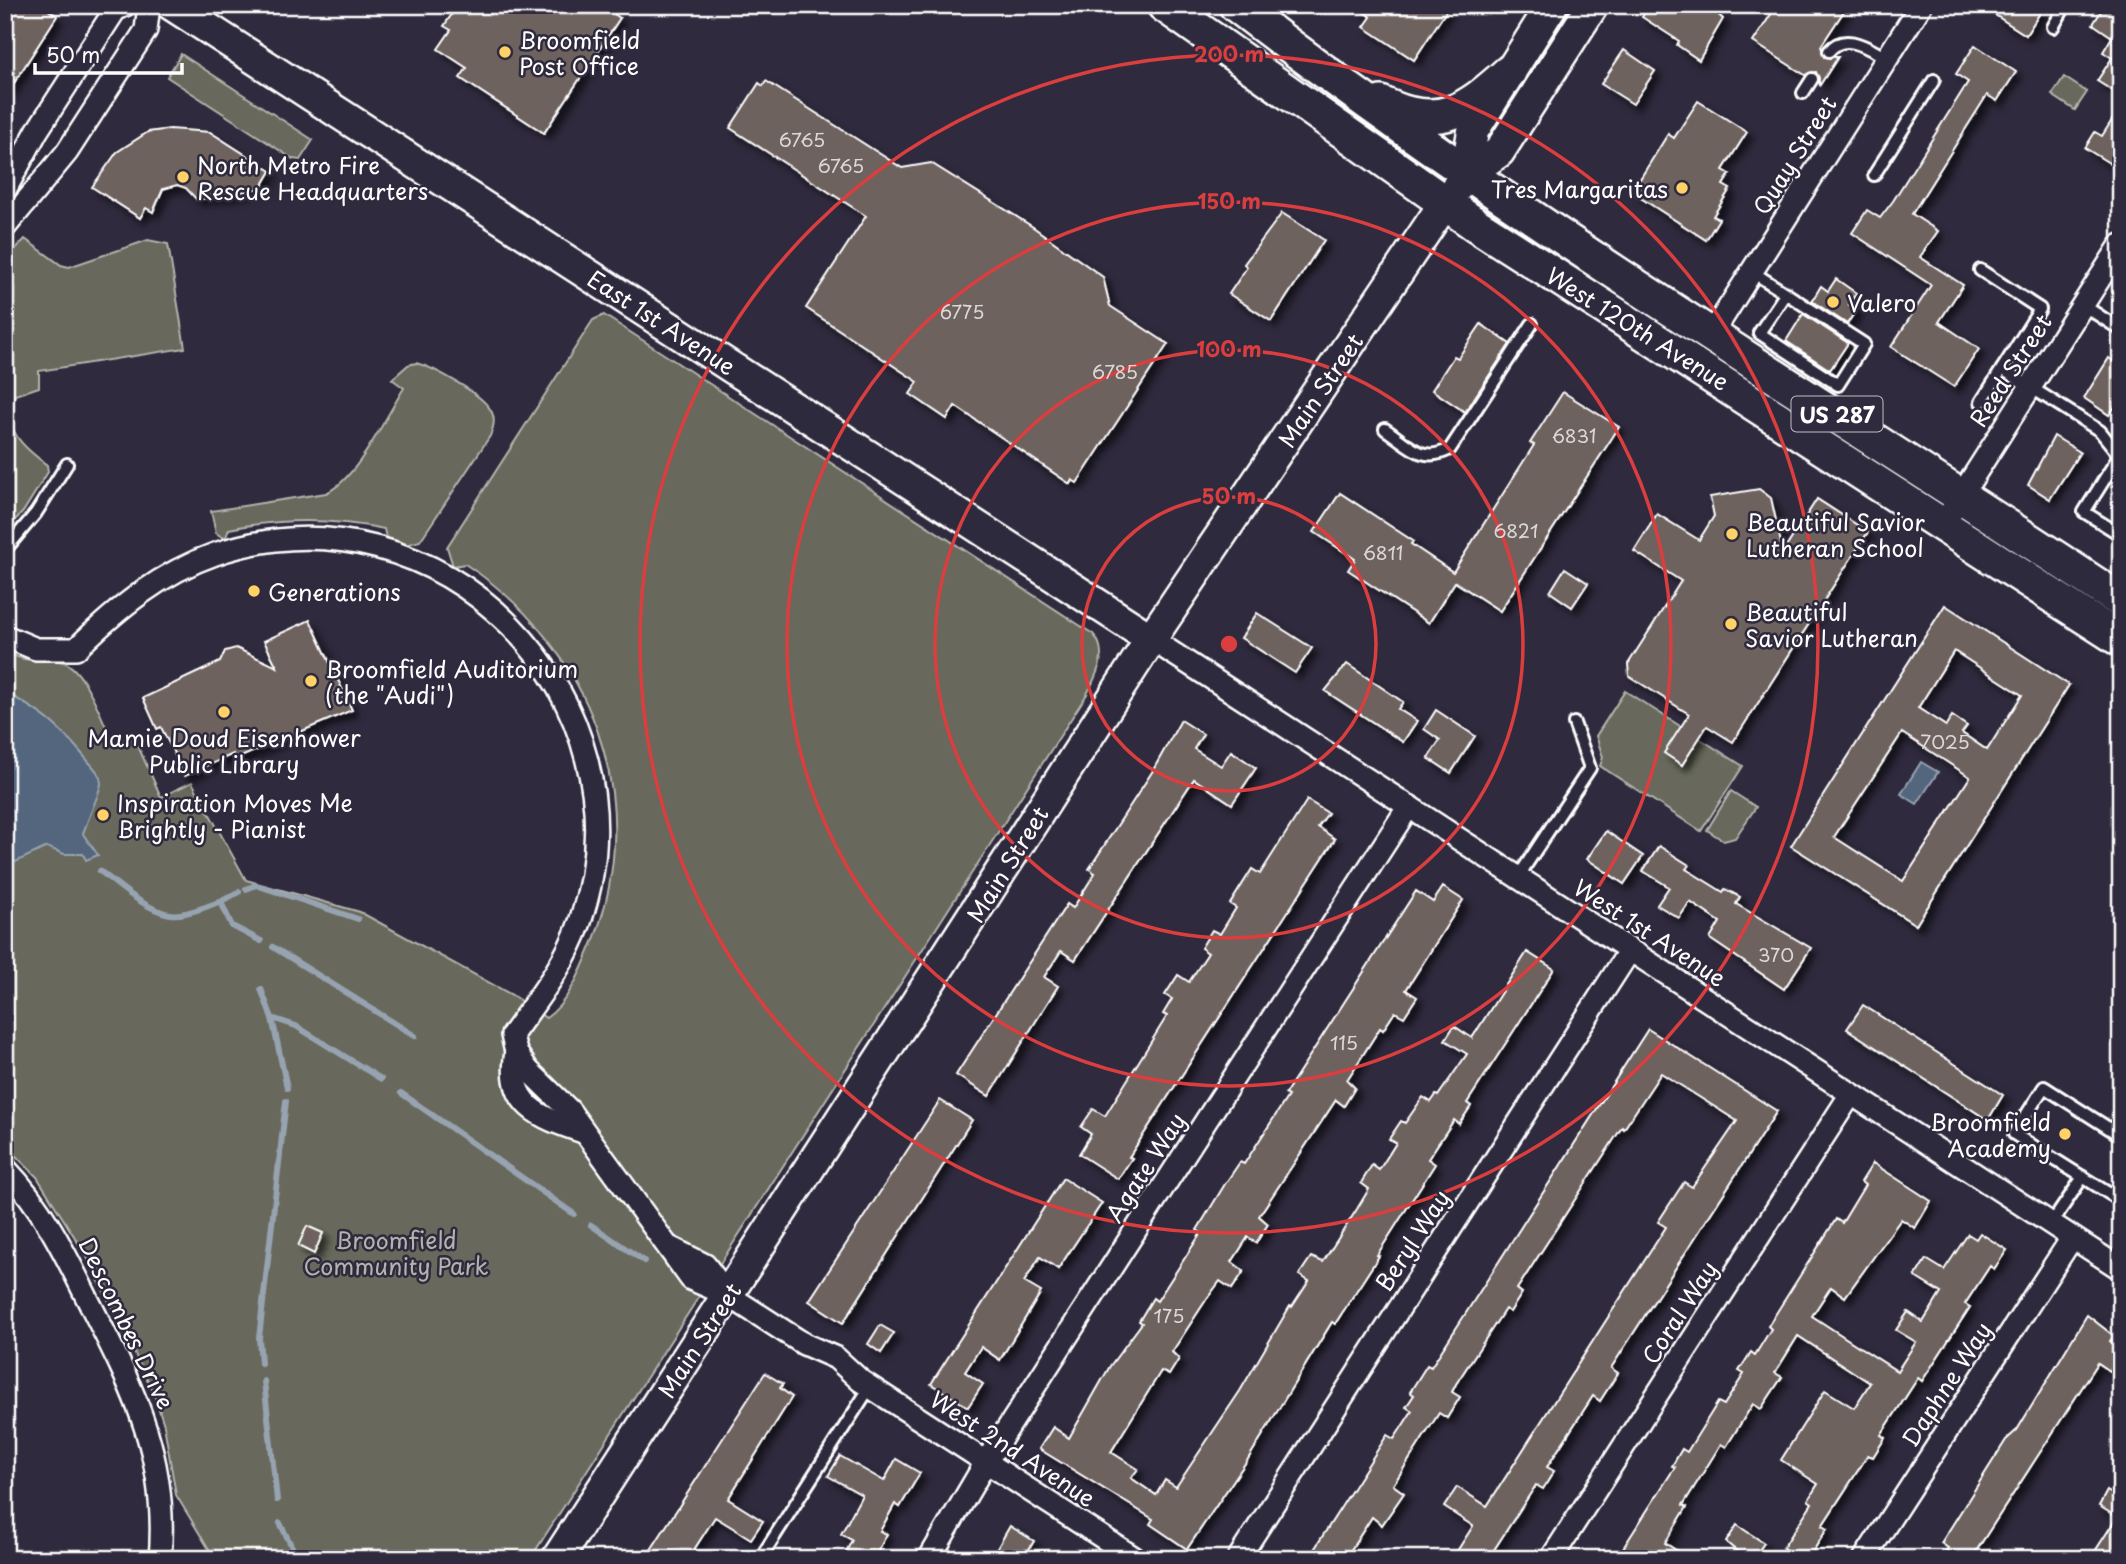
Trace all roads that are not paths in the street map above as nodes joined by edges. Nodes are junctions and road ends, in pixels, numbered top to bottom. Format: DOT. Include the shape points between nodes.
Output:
graph roads {
  1 [pos="125,5"];
  2 [pos="149,5"];
  3 [pos="172,5"];
  4 [pos="1164,5"];
  5 [pos="1236,5"];
  6 [pos="1552,5"];
  7 [pos="1593,5"];
  8 [pos="1921,5"];
  9 [pos="2060,5"];
  10 [pos="2053,27"];
  11 [pos="1829,51"];
  12 [pos="1886,58"];
  13 [pos="1509,72"];
  14 [pos="1812,79"];
  15 [pos="1934,80"];
  16 [pos="1337,83"];
  17 [pos="1803,93"];
  18 [pos="1466,174"];
  19 [pos="1874,175"];
  20 [pos="5,189"];
  21 [pos="1444,204"];
  22 [pos="5,227"];
  23 [pos="2121,245"];
  24 [pos="1980,270"];
  25 [pos="1751,271"];
  26 [pos="1786,293"];
  27 [pos="2083,304"];
  28 [pos="1532,324"];
  29 [pos="2121,330"];
  30 [pos="1712,334"];
  31 [pos="2002,369"];
  32 [pos="2031,386"];
  33 [pos="1981,402"];
  34 [pos="1385,429"];
  35 [pos="2120,456"];
  36 [pos="67,464"];
  37 [pos="1961,495"];
  38 [pos="1943,524"];
  39 [pos="2121,535"];
  40 [pos="5,550"];
  41 [pos="2121,601"];
  42 [pos="5,636"];
  43 [pos="1151,639"];
  44 [pos="2121,640"];
  45 [pos="1574,723"];
  46 [pos="1409,806"];
  47 [pos="1518,877"];
  48 [pos="1630,950"];
  49 [pos="1851,1094"];
  50 [pos="2121,1136"];
  51 [pos="5,1168"];
  52 [pos="2083,1177"];
  53 [pos="2121,1202"];
  54 [pos="2051,1224"];
  55 [pos="2072,1238"];
  56 [pos="2121,1269"];
  57 [pos="728,1295"];
  58 [pos="865,1384"];
  59 [pos="985,1462"];
  60 [pos="160,1559"];
  61 [pos="557,1559"];
  62 [pos="760,1559"];
  63 [pos="929,1559"];
  64 [pos="1136,1559"];
  65 [pos="1238,1559"];
  66 [pos="1551,1559"];
  67 [pos="1864,1559"];
  1 -- 20 [label="street" via="115,10"];
  2 -- 22 [label="street" via="146,30 67,152"];
  3 -- 43 [label="main road, East 1st Avenue"];
  4 -- 21 [label="main road, West 120th Avenue / US 287"];
  5 -- 16 [label="main road, West 120th Avenue / US 287"];
  6 -- 13 [label="main road, Main Street"];
  7 -- 18 [label="main road, Main Street" via="1499,152"];
  8 -- 12 [label="street, Quay Street"];
  9 -- 10 [label="lane" via="2064,8"];
  11 -- 12 [label="lane" via="1853,41"];
  12 -- 25 [label="street, Quay Street"];
  13 -- 16 [label="main road" via="1466,108 1425,116 1409,116"];
  13 -- 18 [label="main road, Main Street" via="1474,131"];
  14 -- 17 [label="lane"];
  15 -- 19 [label="lane"];
  16 -- 18 [label="main road, West 120th Avenue / US 287"];
  18 -- 21 [label="main road, Main Street"];
  18 -- 30 [label="main road, West 120th Avenue / US 287"];
  21 -- 38 [label="main road, West 120th Avenue / US 287"];
  21 -- 43 [label="main road, Main Street"];
  23 -- 27 [label="street, Reed Street"];
  24 -- 31 [label="lane" via="2040,309"];
  25 -- 26 [label="lane"];
  25 -- 30 [label="street, Quay Street"];
  26 -- 26 [label="lane" via="1864,344 1838,385 1759,333"];
  27 -- 29 [label="lane"];
  27 -- 32 [label="street, Reed Street"];
  28 -- 34 [label="lane" via="1450,449 1436,457 1425,455"];
  30 -- 37 [label="main road, West 120th Avenue / US 287"];
  31 -- 32 [label="lane"];
  31 -- 33 [label="lane"];
  32 -- 35 [label="lane" via="2100,431"];
  32 -- 37 [label="street, Reed Street"];
  35 -- 39 [label="lane" via="2084,512"];
  36 -- 40 [label="lane" via="36,513"];
  37 -- 38 [label="street, Reed Street"];
  37 -- 41 [label="main road, West 120th Avenue / US 287"];
  38 -- 44 [label="main road, West 120th Avenue / US 287"];
  42 -- 57 [label="street, West 2nd Avenue" via="36,649 76,649 131,598 217,553 267,542 309,540 381,549 421,561 478,596 519,633 558,687 584,749 594,803 594,857 581,918 554,976 512,1035 516,1052 512,1073 525,1104 556,1123 583,1132 671,1248 705,1265"];
  43 -- 46 [label="street, West 1st Avenue"];
  43 -- 57 [label="main road, Main Street"];
  45 -- 47 [label="lane" via="1590,768"];
  46 -- 47 [label="street, West 1st Avenue"];
  46 -- 59 [label="street, Agate Way"];
  47 -- 48 [label="street, West 1st Avenue"];
  48 -- 49 [label="street, West 1st Avenue"];
  48 -- 65 [label="street, Beryl Way"];
  49 -- 54 [label="street, West 1st Avenue"];
  49 -- 66 [label="street, Coral Way"];
  50 -- 52 [label="lane" via="2044,1087 2014,1134"];
  51 -- 60 [label="street, Descombes Drive" via="54,1233 140,1406 160,1481"];
  52 -- 53 [label="lane"];
  52 -- 54 [label="lane"];
  54 -- 55 [label="street, West 1st Avenue"];
  55 -- 56 [label="street, West 1st Avenue"];
  55 -- 67 [label="street, Daphne Way"];
  57 -- 58 [label="street, West 2nd Avenue" via="804,1344 836,1358"];
  57 -- 61 [label="main road, Main Street"];
  58 -- 59 [label="street, West 2nd Avenue"];
  58 -- 62 [label="lane"];
  59 -- 63 [label="street, Agate Way"];
  59 -- 64 [label="street, West 2nd Avenue"];
}
